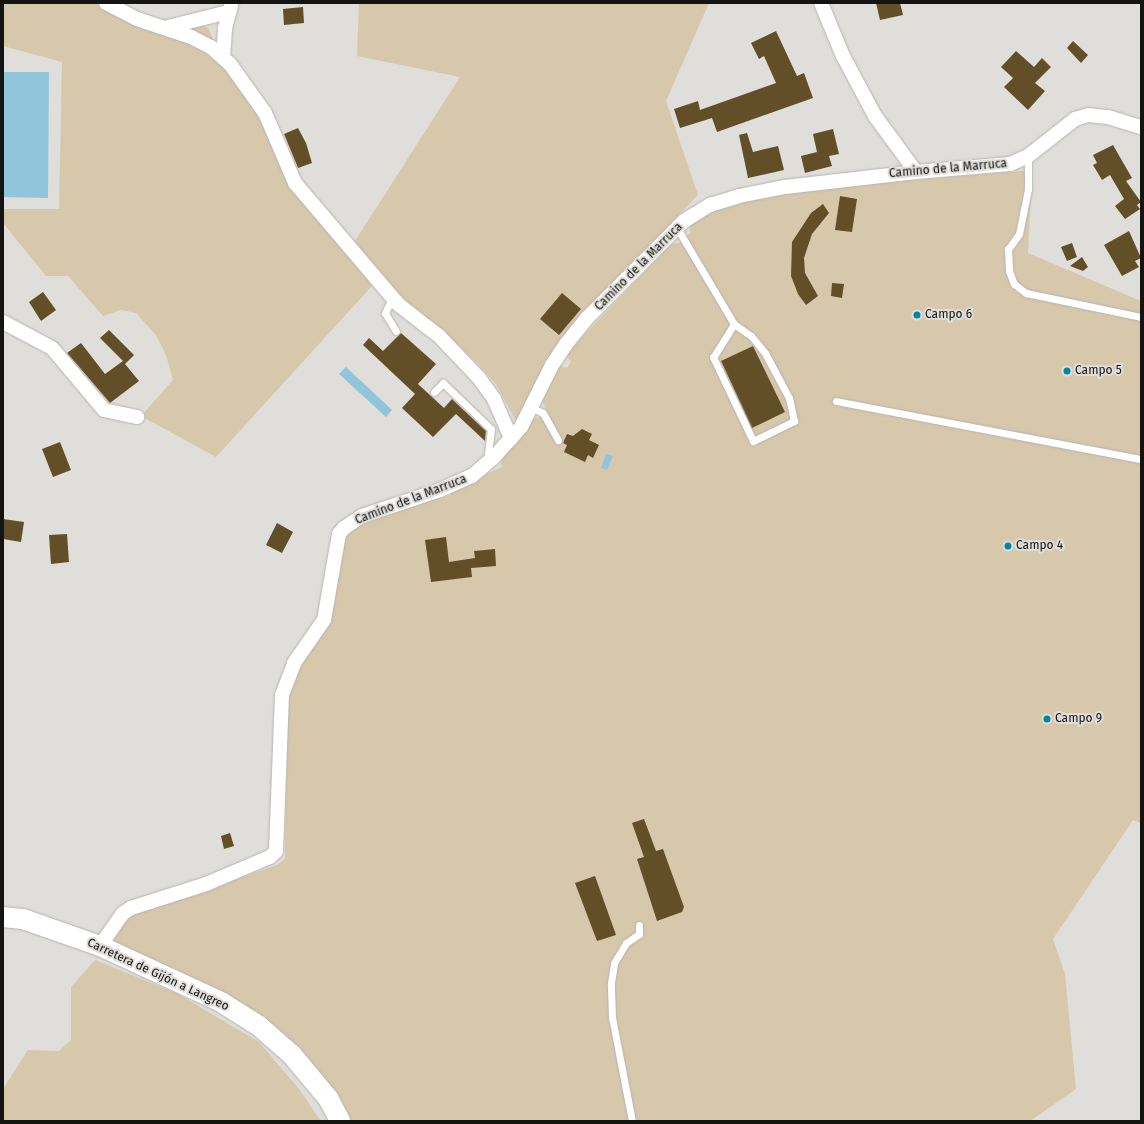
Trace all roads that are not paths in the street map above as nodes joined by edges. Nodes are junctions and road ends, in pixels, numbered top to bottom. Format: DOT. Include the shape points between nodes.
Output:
graph roads {
  1 [pos="106,3"];
  2 [pos="821,3"];
  3 [pos="230,8"];
  4 [pos="168,27"];
  5 [pos="223,58"];
  6 [pos="1141,127"];
  7 [pos="1028,156"];
  8 [pos="916,172"];
  9 [pos="677,228"];
  10 [pos="392,298"];
  11 [pos="1141,317"];
  12 [pos="3,322"];
  13 [pos="734,324"];
  14 [pos="396,332"];
  15 [pos="434,392"];
  16 [pos="836,401"];
  17 [pos="531,407"];
  18 [pos="138,417"];
  19 [pos="511,438"];
  20 [pos="558,440"];
  21 [pos="493,458"];
  22 [pos="1141,459"];
  23 [pos="3,917"];
  24 [pos="639,925"];
  25 [pos="100,946"];
  26 [pos="340,1121"];
  27 [pos="632,1121"];
  1 -- 4 [label="street" via="137,19"];
  2 -- 8 [label="street" via="843,56 872,110"];
  3 -- 4 [label="street"];
  3 -- 5 [label="street"];
  4 -- 5 [label="street" via="211,48"];
  5 -- 10 [label="street" via="251,91 264,113 294,183"];
  6 -- 7 [label="street, Camino de la Marruca" via="1108,117 1088,116 1075,119"];
  7 -- 8 [label="street, Camino de la Marruca" via="999,167"];
  7 -- 11 [label="lane" via="1028,189 1020,234 1008,249 1009,271 1014,284 1026,293"];
  8 -- 9 [label="street, Camino de la Marruca" via="785,187 739,196 710,205"];
  9 -- 13 [label="lane"];
  9 -- 17 [label="street, Camino de la Marruca" via="579,329 552,365"];
  10 -- 14 [label="lane" via="385,313"];
  10 -- 19 [label="street" via="439,336 484,384 494,399"];
  12 -- 18 [label="street" via="52,348 104,410"];
  13 -- 13 [label="lane" via="713,357 753,441 794,422 789,398 765,353 751,336"];
  15 -- 21 [label="lane" via="444,382 492,429 488,454"];
  16 -- 22 [label="lane"];
  17 -- 19 [label="street, Camino de la Marruca"];
  17 -- 20 [label="lane" via="543,413"];
  19 -- 21 [label="street, Camino de la Marruca"];
  21 -- 25 [label="street, Camino de la Marruca" via="472,476 440,490 362,516 339,534 324,620 294,663 282,695 276,851 270,857 206,884 131,908 122,914"];
  23 -- 25 [label="street, Carretera de Gijón a Langreo" via="22,919"];
  24 -- 27 [label="lane" via="639,934 626,943 614,963 611,984 612,1017"];
  25 -- 26 [label="street, Carretera de Gijón a Langreo" via="221,1002 259,1026 277,1040 312,1076"];
}
